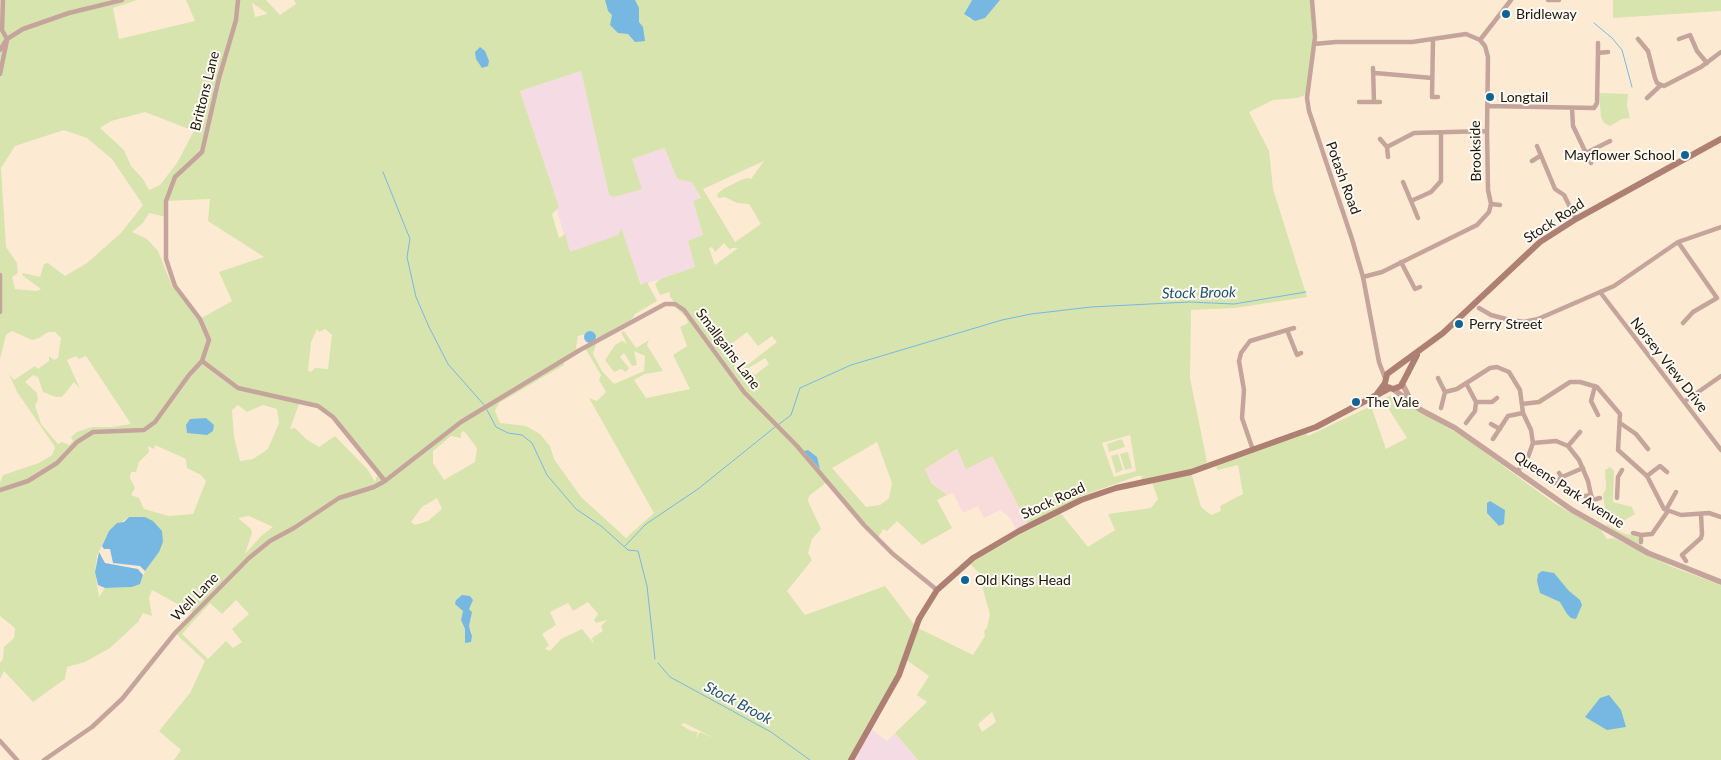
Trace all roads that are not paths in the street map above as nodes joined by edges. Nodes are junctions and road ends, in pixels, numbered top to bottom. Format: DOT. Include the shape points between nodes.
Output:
graph roads {
  1 [pos="2,0"];
  2 [pos="122,0"];
  3 [pos="238,0"];
  4 [pos="1312,0"];
  5 [pos="1511,0"];
  6 [pos="1548,0"];
  7 [pos="1559,0"];
  8 [pos="7,39"];
  9 [pos="1638,39"];
  10 [pos="1679,39"];
  11 [pos="1433,40"];
  12 [pos="1480,40"];
  13 [pos="1650,40"];
  14 [pos="1598,43"];
  15 [pos="1644,43"];
  16 [pos="1314,44"];
  17 [pos="0,50"];
  18 [pos="1608,52"];
  19 [pos="1721,52"];
  20 [pos="1598,53"];
  21 [pos="1707,63"];
  22 [pos="0,74"];
  23 [pos="1432,78"];
  24 [pos="1661,85"];
  25 [pos="1438,97"];
  26 [pos="1647,98"];
  27 [pos="1359,102"];
  28 [pos="1374,102"];
  29 [pos="1380,102"];
  30 [pos="1487,106"];
  31 [pos="1572,108"];
  32 [pos="1421,125"];
  33 [pos="1487,131"];
  34 [pos="1421,132"];
  35 [pos="1441,133"];
  36 [pos="1380,139"];
  37 [pos="1721,140"];
  38 [pos="1610,141"];
  39 [pos="1536,146"];
  40 [pos="1387,147"];
  41 [pos="1586,153"];
  42 [pos="1540,156"];
  43 [pos="1388,157"];
  44 [pos="1532,161"];
  45 [pos="1591,163"];
  46 [pos="1403,182"];
  47 [pos="1411,201"];
  48 [pos="1491,204"];
  49 [pos="1500,205"];
  50 [pos="1418,218"];
  51 [pos="1576,219"];
  52 [pos="1721,227"];
  53 [pos="1678,242"];
  54 [pos="1401,262"];
  55 [pos="0,275"];
  56 [pos="1363,276"];
  57 [pos="1420,286"];
  58 [pos="1600,292"];
  59 [pos="1719,296"];
  60 [pos="1479,308"];
  61 [pos="0,312"];
  62 [pos="1682,323"];
  63 [pos="1294,328"];
  64 [pos="1287,330"];
  65 [pos="1420,350"];
  66 [pos="1297,355"];
  67 [pos="202,361"];
  68 [pos="1721,376"];
  69 [pos="1438,378"];
  70 [pos="1390,380"];
  71 [pos="1402,381"];
  72 [pos="1466,383"];
  73 [pos="1595,386"];
  74 [pos="1445,392"];
  75 [pos="1497,398"];
  76 [pos="1476,402"];
  77 [pos="1684,402"];
  78 [pos="1412,404"];
  79 [pos="1522,404"];
  80 [pos="1441,408"];
  81 [pos="1523,412"];
  82 [pos="1598,415"];
  83 [pos="1466,423"];
  84 [pos="1491,424"];
  85 [pos="1620,424"];
  86 [pos="1500,429"];
  87 [pos="1580,432"];
  88 [pos="1494,439"];
  89 [pos="1533,443"];
  90 [pos="1568,446"];
  91 [pos="1648,449"];
  92 [pos="1253,450"];
  93 [pos="1721,450"];
  94 [pos="1583,468"];
  95 [pos="1622,470"];
  96 [pos="1517,472"];
  97 [pos="1667,472"];
  98 [pos="1647,476"];
  99 [pos="385,481"];
  100 [pos="1555,483"];
  101 [pos="0,490"];
  102 [pos="1676,492"];
  103 [pos="1591,495"];
  104 [pos="1585,496"];
  105 [pos="1600,498"];
  106 [pos="1617,498"];
  107 [pos="1667,510"];
  108 [pos="1701,514"];
  109 [pos="1721,517"];
  110 [pos="1633,533"];
  111 [pos="1641,535"];
  112 [pos="1641,542"];
  113 [pos="1682,555"];
  114 [pos="1675,558"];
  115 [pos="1686,561"];
  116 [pos="1721,582"];
  117 [pos="937,590"];
  118 [pos="0,741"];
  119 [pos="17,760"];
  120 [pos="44,760"];
  121 [pos="851,760"];
  1 -- 8 [label="street" via="2,30"];
  2 -- 8 [label="street" via="50,18"];
  3 -- 67 [label="street, Brittons Lane" via="236,20 202,152 175,177 166,201 166,258 176,286 200,319 209,340"];
  4 -- 16 [label="street, Potash Road"];
  5 -- 12 [label="street"];
  6 -- 7 [label="street"];
  8 -- 17 [label="street"];
  8 -- 22 [label="street"];
  9 -- 15 [label="street"];
  10 -- 21 [label="street" via="1690,35"];
  11 -- 12 [label="street" via="1466,34"];
  11 -- 16 [label="street"];
  11 -- 23 [label="street"];
  12 -- 30 [label="street, Brookside" via="1488,56"];
  13 -- 15 [label="street"];
  14 -- 20 [label="street"];
  15 -- 24 [label="street" via="1654,78"];
  16 -- 56 [label="street, Potash Road" via="1307,98 1309,111"];
  18 -- 20 [label="street"];
  19 -- 21 [label="street"];
  20 -- 31 [label="street" via="1597,103 1594,108"];
  21 -- 24 [label="street" via="1673,83"];
  23 -- 25 [label="street" via="1429,97"];
  23 -- 28 [label="street" via="1374,71"];
  24 -- 26 [label="street"];
  27 -- 28 [label="street"];
  28 -- 29 [label="street"];
  30 -- 31 [label="street"];
  30 -- 33 [label="street, Brookside"];
  31 -- 41 [label="street" via="1573,126"];
  32 -- 34 [label="street"];
  33 -- 35 [label="street"];
  33 -- 48 [label="street, Brookside"];
  34 -- 35 [label="street"];
  34 -- 40 [label="street" via="1407,135"];
  35 -- 47 [label="street" via="1441,181 1431,192"];
  36 -- 40 [label="street"];
  37 -- 51 [label="main road, Stock Road"];
  38 -- 41 [label="street"];
  39 -- 42 [label="street"];
  40 -- 43 [label="street"];
  41 -- 45 [label="street"];
  42 -- 44 [label="street"];
  42 -- 51 [label="street" via="1555,189 1564,195"];
  46 -- 47 [label="street"];
  47 -- 50 [label="street"];
  48 -- 49 [label="street"];
  48 -- 54 [label="street" via="1487,216 1477,225"];
  51 -- 65 [label="main road, Stock Road" via="1523,256 1443,333"];
  52 -- 53 [label="street"];
  53 -- 58 [label="street"];
  53 -- 59 [label="street"];
  54 -- 56 [label="street" via="1382,272"];
  54 -- 57 [label="street" via="1412,290"];
  55 -- 61 [label="street"];
  56 -- 70 [label="street, Potash Road" via="1380,362"];
  58 -- 60 [label="street" via="1553,314 1528,321 1499,318"];
  58 -- 77 [label="street, Norsey View Drive"];
  59 -- 62 [label="street"];
  63 -- 64 [label="street"];
  64 -- 66 [label="street"];
  64 -- 92 [label="street" via="1250,341 1241,353 1242,418"];
  65 -- 70 [label="main road, Stock Road"];
  65 -- 71 [label="main road, Stock Road"];
  67 -- 99 [label="street" via="238,388 318,406 333,417"];
  67 -- 101 [label="street" via="155,422 144,430 93,432 77,442 57,463 28,481"];
  68 -- 77 [label="street"];
  69 -- 74 [label="street"];
  70 -- 71 [label="main road" via="1400,374"];
  70 -- 71 [label="main road, Stock Road" via="1399,388"];
  70 -- 78 [label="street, Queens Park Avenue"];
  70 -- 92 [label="main road, Stock Road" via="1374,398 1316,427"];
  71 -- 78 [label="street"];
  72 -- 74 [label="street"];
  72 -- 76 [label="street"];
  72 -- 79 [label="street" via="1490,368 1503,369 1509,372 1518,386"];
  73 -- 79 [label="street" via="1570,382 1539,402"];
  73 -- 82 [label="street" via="1591,401"];
  73 -- 85 [label="street" via="1618,411"];
  74 -- 80 [label="street"];
  75 -- 76 [label="street" via="1492,402"];
  76 -- 83 [label="street" via="1475,411"];
  77 -- 93 [label="street, Norsey View Drive"];
  78 -- 96 [label="street, Queens Park Avenue" via="1455,428"];
  79 -- 81 [label="street"];
  81 -- 86 [label="street" via="1508,416"];
  81 -- 89 [label="street"];
  84 -- 86 [label="street"];
  85 -- 91 [label="street" via="1636,434"];
  85 -- 98 [label="street" via="1618,450"];
  86 -- 88 [label="street"];
  87 -- 90 [label="street"];
  89 -- 90 [label="street" via="1556,441"];
  89 -- 96 [label="street" via="1531,452"];
  90 -- 94 [label="street"];
  92 -- 117 [label="main road, Stock Road" via="1191,472 1116,488 1081,500 989,548"];
  94 -- 100 [label="street" via="1560,475"];
  94 -- 103 [label="street"];
  95 -- 106 [label="street" via="1618,477"];
  96 -- 116 [label="street, Queens Park Avenue" via="1572,510 1630,543"];
  97 -- 98 [label="street" via="1658,464"];
  98 -- 107 [label="street"];
  99 -- 117 [label="street, Smallgains Lane" via="479,410 657,307 675,304 684,310 744,392 826,478 864,525"];
  99 -- 120 [label="street, Well Lane" via="339,498 248,558 175,633 122,699 92,727"];
  102 -- 107 [label="street"];
  103 -- 104 [label="street"];
  103 -- 105 [label="street" via="1593,500"];
  107 -- 108 [label="street" via="1680,515"];
  107 -- 111 [label="street" via="1652,534"];
  108 -- 109 [label="street"];
  108 -- 113 [label="street" via="1703,529 1700,538"];
  110 -- 111 [label="street"];
  111 -- 112 [label="street"];
  113 -- 114 [label="street"];
  113 -- 115 [label="street"];
  117 -- 121 [label="main road, Stock Road" via="919,619 899,675"];
  118 -- 119 [label="street"];
}
